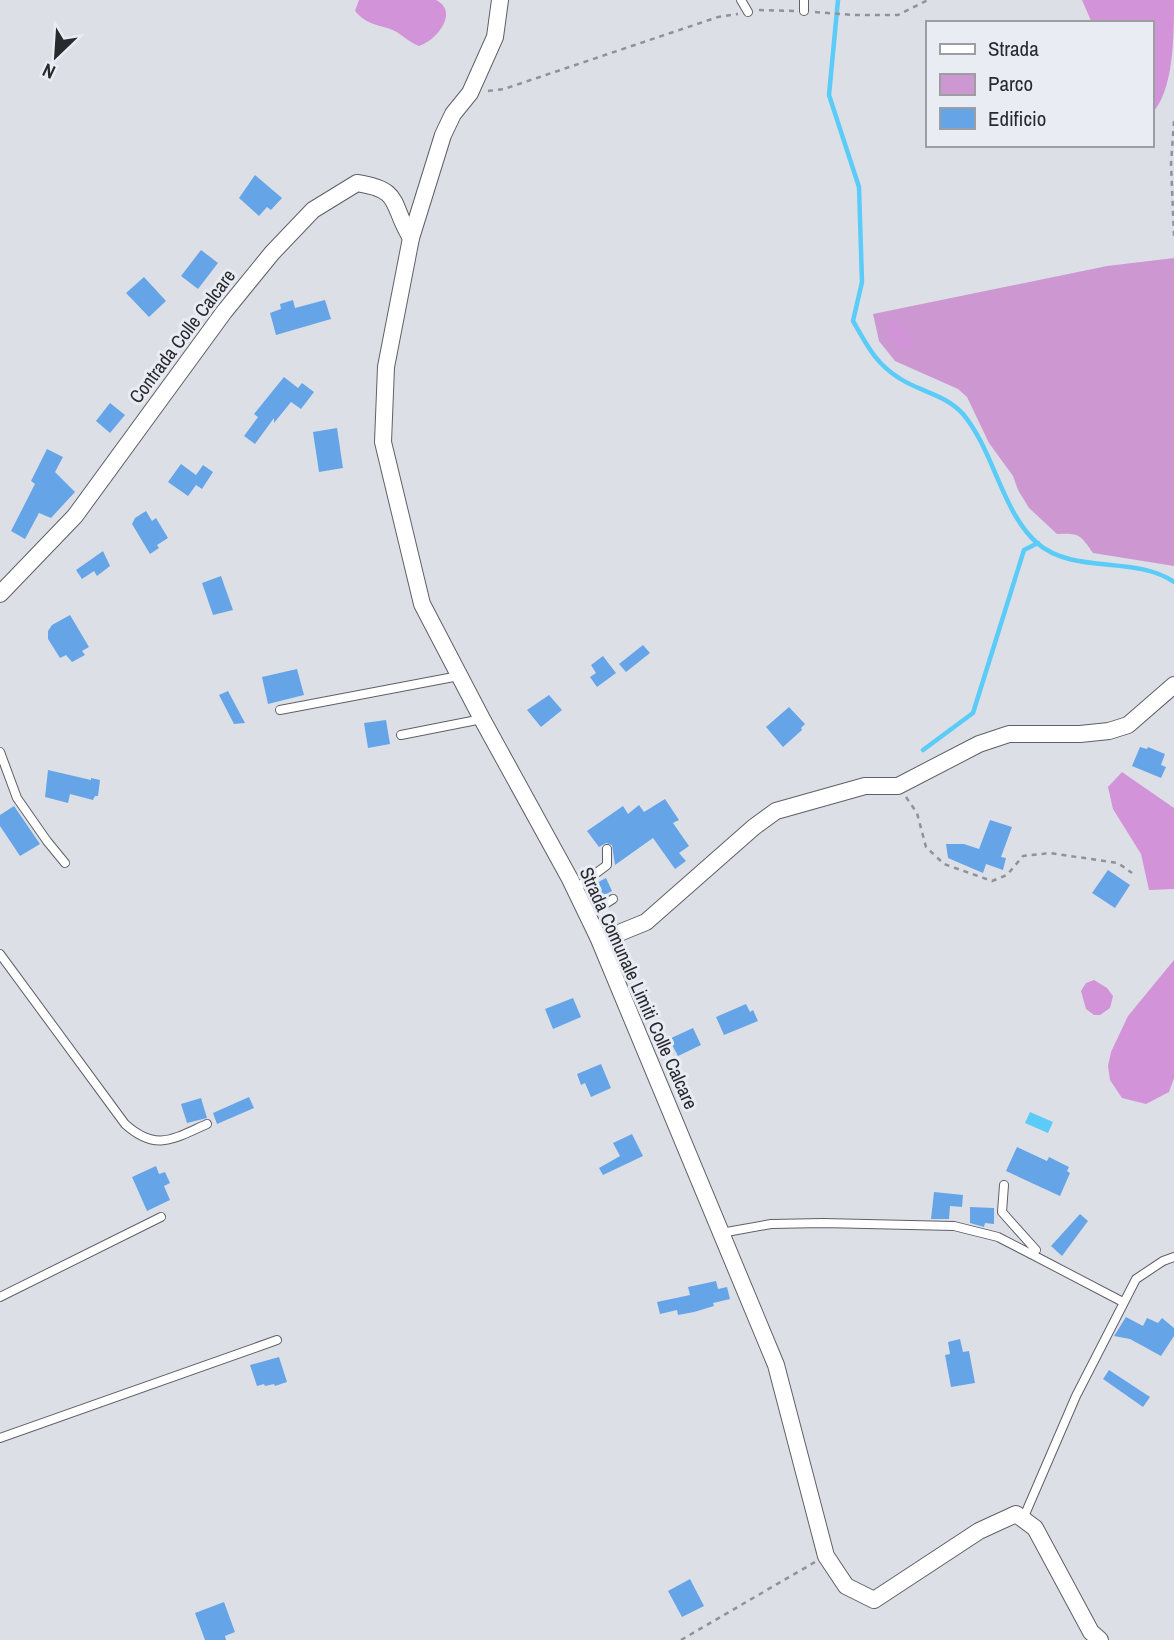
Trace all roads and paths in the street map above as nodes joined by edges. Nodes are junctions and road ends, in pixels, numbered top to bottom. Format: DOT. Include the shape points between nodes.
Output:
graph roads {
  1 [pos="499,0"];
  2 [pos="741,0"];
  3 [pos="804,0"];
  4 [pos="928,0"];
  5 [pos="804,11"];
  6 [pos="748,12"];
  7 [pos="470,93"];
  8 [pos="1174,121"];
  9 [pos="1174,236"];
  10 [pos="411,238"];
  11 [pos="0,594"];
  12 [pos="460,676"];
  13 [pos="1174,685"];
  14 [pos="280,710"];
  15 [pos="482,719"];
  16 [pos="401,735"];
  17 [pos="0,752"];
  18 [pos="898,786"];
  19 [pos="607,849"];
  20 [pos="65,863"];
  21 [pos="1132,873"];
  22 [pos="575,890"];
  23 [pos="613,899"];
  24 [pos="588,915"];
  25 [pos="598,937"];
  26 [pos="0,954"];
  27 [pos="207,1124"];
  28 [pos="1004,1185"];
  29 [pos="161,1217"];
  30 [pos="721,1233"];
  31 [pos="1031,1254"];
  32 [pos="1174,1258"];
  33 [pos="0,1297"];
  34 [pos="1123,1302"];
  35 [pos="277,1340"];
  36 [pos="0,1438"];
  37 [pos="1023,1519"];
  38 [pos="825,1556"];
  39 [pos="681,1640"];
  40 [pos="1100,1640"];
  1 -- 7 [label="street, Strada Comunale Limiti Colle Calcare" via="495,37"];
  2 -- 6 [label="lane"];
  3 -- 5 [label="lane"];
  4 -- 5 [label="path" via="898,15"];
  5 -- 6 [label="path"];
  6 -- 7 [label="path" via="718,17 505,89"];
  7 -- 10 [label="street, Strada Comunale Limiti Colle Calcare" via="443,135"];
  8 -- 9 [label="path"];
  10 -- 11 [label="street, Contrada Colle Calcare" via="392,196 379,187 357,183 313,209 224,312 75,516"];
  10 -- 12 [label="street, Strada Comunale Limiti Colle Calcare" via="386,367 383,442 422,604"];
  12 -- 14 [label="lane"];
  12 -- 15 [label="street, Strada Comunale Limiti Colle Calcare"];
  13 -- 18 [label="street" via="1128,725 1080,734 1009,734 979,744"];
  15 -- 16 [label="lane"];
  15 -- 22 [label="street, Strada Comunale Limiti Colle Calcare"];
  17 -- 20 [label="lane" via="17,797"];
  18 -- 21 [label="path" via="917,813 926,847 944,864 992,881 1007,875 1023,856 1050,853 1118,863"];
  18 -- 25 [label="street" via="864,786 776,811 646,922"];
  19 -- 22 [label="lane" via="607,865"];
  22 -- 24 [label="street, Strada Comunale Limiti Colle Calcare"];
  23 -- 24 [label="lane"];
  24 -- 25 [label="street, Strada Comunale Limiti Colle Calcare"];
  25 -- 30 [label="street, Strada Comunale Limiti Colle Calcare"];
  26 -- 27 [label="lane" via="136,1134 163,1142"];
  28 -- 31 [label="lane" via="1002,1212 1036,1250"];
  29 -- 33 [label="lane"];
  30 -- 31 [label="lane" via="771,1224 954,1226 998,1237"];
  30 -- 38 [label="street, Strada Comunale Limiti Colle Calcare" via="776,1365"];
  31 -- 34 [label="lane"];
  32 -- 34 [label="lane" via="1136,1279"];
  34 -- 37 [label="lane"];
  35 -- 36 [label="lane"];
  37 -- 38 [label="street, Strada Comunale Limiti Colle Calcare" via="1016,1514 979,1531 874,1600 846,1586"];
  37 -- 40 [label="street" via="1035,1528 1091,1632"];
  38 -- 39 [label="path"];
}
